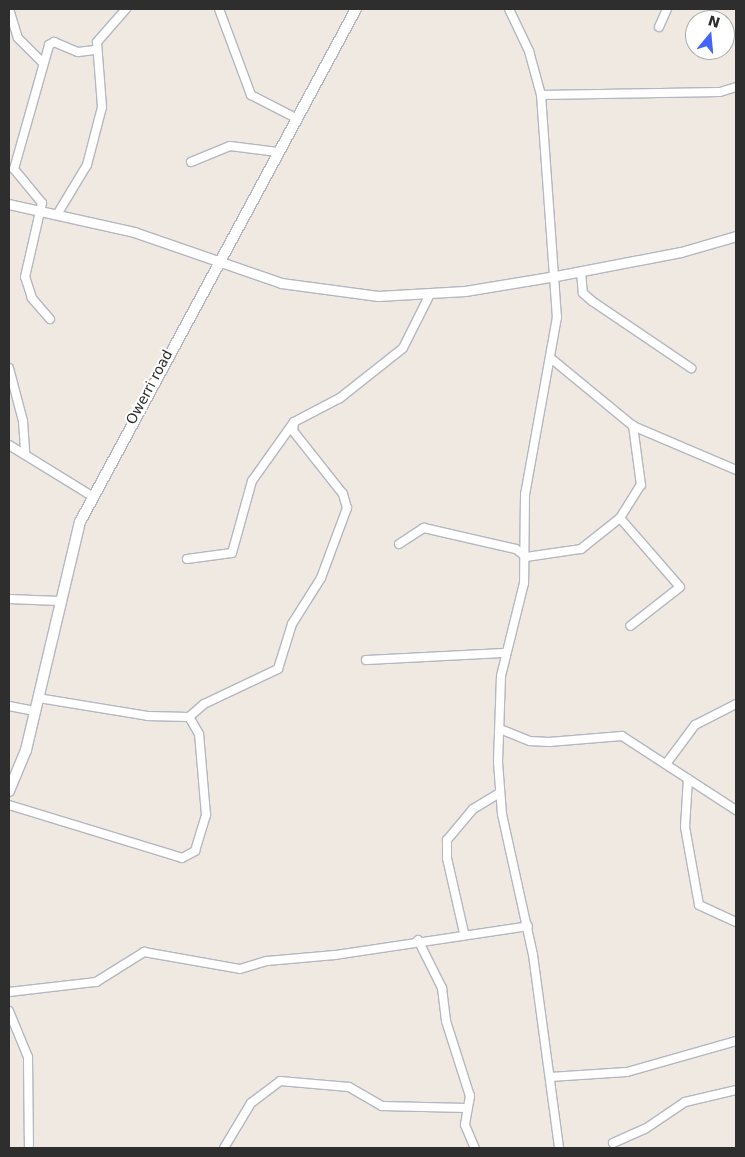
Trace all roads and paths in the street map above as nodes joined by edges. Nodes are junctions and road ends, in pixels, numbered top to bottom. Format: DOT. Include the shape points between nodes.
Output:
graph roads {
  1 [pos="9,9"];
  2 [pos="126,9"];
  3 [pos="218,9"];
  4 [pos="356,9"];
  5 [pos="509,9"];
  6 [pos="667,9"];
  7 [pos="659,27"];
  8 [pos="95,50"];
  9 [pos="42,62"];
  10 [pos="736,87"];
  11 [pos="541,95"];
  12 [pos="296,118"];
  13 [pos="278,152"];
  14 [pos="191,162"];
  15 [pos="9,204"];
  16 [pos="44,210"];
  17 [pos="58,213"];
  18 [pos="736,236"];
  19 [pos="218,262"];
  20 [pos="580,272"];
  21 [pos="556,276"];
  22 [pos="430,294"];
  23 [pos="50,319"];
  24 [pos="553,360"];
  25 [pos="9,368"];
  26 [pos="691,368"];
  27 [pos="294,422"];
  28 [pos="633,426"];
  29 [pos="9,445"];
  30 [pos="25,453"];
  31 [pos="736,470"];
  32 [pos="92,496"];
  33 [pos="620,518"];
  34 [pos="398,544"];
  35 [pos="526,557"];
  36 [pos="187,559"];
  37 [pos="9,599"];
  38 [pos="59,601"];
  39 [pos="630,626"];
  40 [pos="504,653"];
  41 [pos="366,660"];
  42 [pos="38,698"];
  43 [pos="736,704"];
  44 [pos="9,706"];
  45 [pos="35,711"];
  46 [pos="189,718"];
  47 [pos="500,730"];
  48 [pos="666,764"];
  49 [pos="688,779"];
  50 [pos="9,791"];
  51 [pos="500,793"];
  52 [pos="9,804"];
  53 [pos="736,810"];
  54 [pos="736,922"];
  55 [pos="528,926"];
  56 [pos="464,934"];
  57 [pos="418,940"];
  58 [pos="9,992"];
  59 [pos="9,1011"];
  60 [pos="736,1041"];
  61 [pos="550,1077"];
  62 [pos="736,1090"];
  63 [pos="466,1108"];
  64 [pos="613,1143"];
  65 [pos="29,1148"];
  66 [pos="224,1148"];
  67 [pos="474,1148"];
  68 [pos="559,1148"];
  1 -- 9 [label="street" via="18,38"];
  2 -- 8 [label="street" via="105,29"];
  3 -- 12 [label="street" via="251,96"];
  4 -- 12 [label="main road, Owerri road"];
  5 -- 11 [label="street" via="532,60"];
  6 -- 7 [label="street"];
  8 -- 9 [label="street" via="78,52 54,42"];
  8 -- 17 [label="street" via="102,107 87,165"];
  9 -- 16 [label="street" via="14,169"];
  10 -- 11 [label="street" via="720,92"];
  11 -- 21 [label="street"];
  12 -- 13 [label="main road, Owerri road"];
  13 -- 14 [label="street" via="230,146"];
  13 -- 19 [label="main road, Owerri road"];
  15 -- 16 [label="street"];
  16 -- 17 [label="street"];
  16 -- 23 [label="street" via="25,277 32,298"];
  17 -- 19 [label="street" via="134,232"];
  18 -- 20 [label="street"];
  19 -- 22 [label="street" via="314,290 370,296"];
  19 -- 32 [label="main road, Owerri road"];
  20 -- 21 [label="street"];
  20 -- 26 [label="street" via="583,294 592,302"];
  21 -- 22 [label="street"];
  21 -- 24 [label="street"];
  22 -- 27 [label="street" via="403,348 340,398"];
  24 -- 28 [label="street"];
  24 -- 35 [label="street" via="525,494"];
  25 -- 30 [label="street" via="23,421"];
  27 -- 36 [label="street" via="252,481 232,553"];
  27 -- 46 [label="street" via="293,431 343,494 347,508 320,578 292,624 278,669 204,704"];
  28 -- 31 [label="street"];
  28 -- 33 [label="street" via="641,485"];
  29 -- 30 [label="street"];
  30 -- 32 [label="street"];
  32 -- 38 [label="main road, Owerri road" via="72,548"];
  33 -- 35 [label="street" via="581,549"];
  33 -- 39 [label="street" via="680,587"];
  34 -- 35 [label="street" via="424,528 516,549"];
  35 -- 40 [label="street"];
  37 -- 38 [label="street"];
  38 -- 42 [label="main road, Owerri road"];
  40 -- 41 [label="street"];
  40 -- 47 [label="street"];
  42 -- 45 [label="main road, Owerri road"];
  42 -- 46 [label="street" via="129,714"];
  43 -- 48 [label="street" via="695,725"];
  44 -- 45 [label="street"];
  45 -- 50 [label="main road, Owerri road" via="26,750"];
  46 -- 52 [label="street" via="199,734 206,815 189,857 136,846"];
  47 -- 48 [label="street" via="530,741 549,742 613,734"];
  47 -- 51 [label="street"];
  48 -- 49 [label="street"];
  49 -- 53 [label="street"];
  49 -- 54 [label="street" via="685,827 699,905"];
  51 -- 55 [label="street"];
  51 -- 56 [label="street" via="473,809 448,840 447,858"];
  55 -- 56 [label="street"];
  55 -- 61 [label="street"];
  56 -- 57 [label="street"];
  57 -- 58 [label="street" via="335,956 267,961 240,969 144,952 96,982"];
  57 -- 63 [label="street" via="442,988 446,1021 470,1096"];
  59 -- 65 [label="street" via="29,1064"];
  60 -- 61 [label="street" via="627,1072"];
  61 -- 68 [label="street"];
  62 -- 64 [label="street" via="686,1102 645,1129"];
  63 -- 66 [label="street" via="382,1106 349,1087 280,1081 251,1103"];
  63 -- 67 [label="street" via="466,1132"];
}
